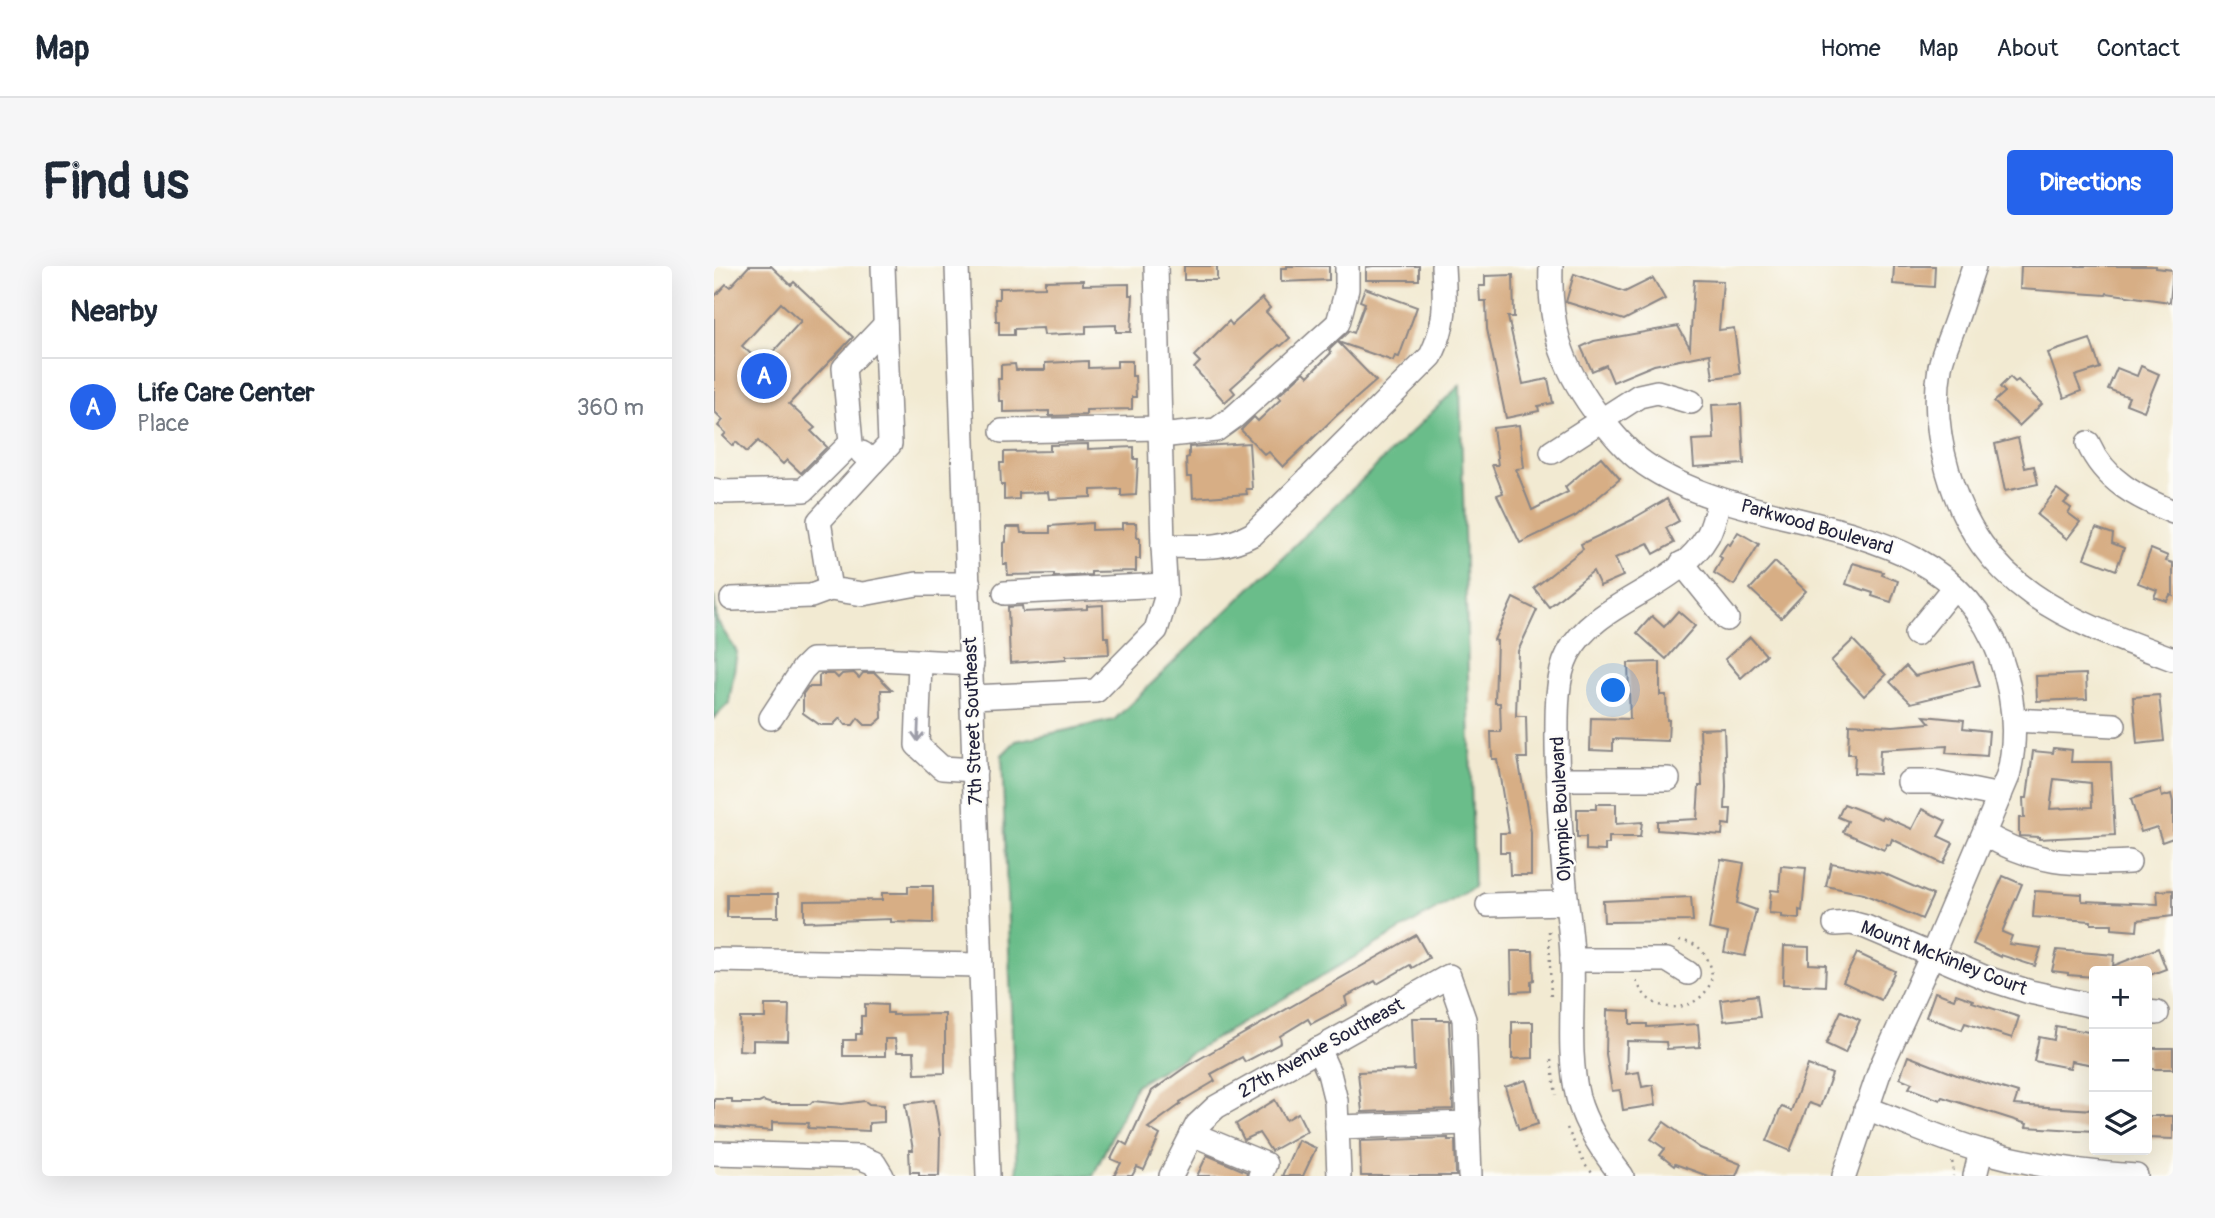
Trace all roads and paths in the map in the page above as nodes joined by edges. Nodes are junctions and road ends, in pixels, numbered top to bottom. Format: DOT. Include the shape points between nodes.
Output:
graph roads {
  1 [pos="883,266"];
  2 [pos="957,266"];
  3 [pos="1156,266"];
  4 [pos="1347,266"];
  5 [pos="1443,266"];
  6 [pos="1550,266"];
  7 [pos="1974,266"];
  8 [pos="885,325"];
  9 [pos="1691,401"];
  10 [pos="1602,419"];
  11 [pos="1002,431"];
  12 [pos="1160,432"];
  13 [pos="851,443"];
  14 [pos="2088,443"];
  15 [pos="1552,452"];
  16 [pos="873,462"];
  17 [pos="714,490"];
  18 [pos="804,491"];
  19 [pos="1718,499"];
  20 [pos="2173,512"];
  21 [pos="819,521"];
  22 [pos="1163,546"];
  23 [pos="1682,563"];
  24 [pos="969,584"];
  25 [pos="1166,585"];
  26 [pos="1954,587"];
  27 [pos="830,589"];
  28 [pos="1005,593"];
  29 [pos="732,599"];
  30 [pos="1727,619"];
  31 [pos="1916,634"];
  32 [pos="2173,659"];
  33 [pos="920,663"];
  34 [pos="972,664"];
  35 [pos="972,697"];
  36 [pos="771,718"];
  37 [pos="2014,720"];
  38 [pos="2114,726"];
  39 [pos="975,770"];
  40 [pos="1558,779"];
  41 [pos="1668,779"];
  42 [pos="1909,782"];
  43 [pos="2000,796"];
  44 [pos="1984,834"];
  45 [pos="2129,862"];
  46 [pos="1566,903"];
  47 [pos="1488,905"];
  48 [pos="1835,923"];
  49 [pos="1669,941"];
  50 [pos="1932,955"];
  51 [pos="1572,960"];
  52 [pos="714,961"];
  53 [pos="981,965"];
  54 [pos="1688,973"];
  55 [pos="1635,979"];
  56 [pos="2089,1005"];
  57 [pos="1318,1049"];
  58 [pos="1866,1108"];
  59 [pos="1469,1123"];
  60 [pos="1337,1127"];
  61 [pos="1194,1130"];
  62 [pos="1981,1151"];
  63 [pos="714,1153"];
  64 [pos="1946,1158"];
  65 [pos="878,1169"];
  66 [pos="988,1176"];
  67 [pos="1171,1176"];
  68 [pos="1260,1176"];
  69 [pos="1339,1176"];
  70 [pos="1470,1176"];
  71 [pos="1622,1176"];
  72 [pos="1844,1176"];
  73 [pos="1953,1176"];
  74 [pos="1975,1176"];
  75 [pos="2136,1176"];
  1 -- 8 [label="street"];
  2 -- 24 [label="street, 7th Street Southeast"];
  3 -- 12 [label="street"];
  4 -- 12 [label="street" via="1347,289 1338,323 1234,417 1216,430"];
  5 -- 22 [label="street" via="1445,310 1441,336 1431,356 1253,534 1235,544"];
  6 -- 10 [label="street, Parkwood Boulevard" via="1557,343"];
  7 -- 32 [label="street" via="1945,347 1937,399 1942,447 1955,498 1978,541 2019,586 2065,615"];
  8 -- 13 [label="street" via="844,368"];
  8 -- 16 [label="street" via="890,444"];
  9 -- 10 [label="street" via="1657,392 1646,394"];
  10 -- 15 [label="street"];
  10 -- 19 [label="street, Parkwood Boulevard" via="1645,464"];
  11 -- 12 [label="street"];
  12 -- 22 [label="street"];
  13 -- 16 [label="street"];
  13 -- 18 [label="street"];
  14 -- 20 [label="street" via="2107,474 2142,499"];
  16 -- 21 [label="street"];
  17 -- 18 [label="street"];
  18 -- 21 [label="street"];
  19 -- 23 [label="street, Olympic Boulevard" via="1709,534"];
  19 -- 26 [label="street, Parkwood Boulevard" via="1881,543 1909,554"];
  21 -- 27 [label="street"];
  22 -- 25 [label="street"];
  23 -- 30 [label="street"];
  23 -- 40 [label="street, Olympic Boulevard" via="1593,624 1568,654 1556,713"];
  24 -- 27 [label="street" via="917,584 863,594"];
  24 -- 34 [label="street, 7th Street Southeast"];
  25 -- 28 [label="street"];
  25 -- 35 [label="street" via="1156,630 1096,691"];
  26 -- 31 [label="street"];
  26 -- 37 [label="street, Parkwood Boulevard" via="1997,648"];
  27 -- 29 [label="street" via="811,596"];
  33 -- 34 [label="street"];
  33 -- 36 [label="street" via="813,660"];
  33 -- 39 [label="street, one-way" via="917,744 942,768"];
  34 -- 35 [label="street, 7th Street Southeast"];
  35 -- 39 [label="street, 7th Street Southeast"];
  37 -- 38 [label="street"];
  37 -- 43 [label="street, Parkwood Boulevard" via="2012,759"];
  39 -- 53 [label="street, 7th Street Southeast"];
  40 -- 41 [label="street"];
  40 -- 46 [label="street, Olympic Boulevard"];
  42 -- 43 [label="street"];
  43 -- 44 [label="street, Parkwood Boulevard"];
  44 -- 45 [label="street" via="2042,859"];
  44 -- 50 [label="street, Parkwood Boulevard"];
  46 -- 47 [label="street"];
  46 -- 51 [label="street, Olympic Boulevard"];
  48 -- 50 [label="street, Mount McKinley Court" via="1866,927"];
  49 -- 55 [label="path" via="1693,943 1707,958 1712,979 1702,996 1683,1006 1666,1006 1653,1002"];
  50 -- 56 [label="street, Mount McKinley Court" via="2030,992"];
  50 -- 58 [label="street, Parkwood Boulevard"];
  51 -- 54 [label="street" via="1667,960"];
  51 -- 71 [label="street, Olympic Boulevard" via="1578,1097 1597,1140"];
  52 -- 53 [label="street"];
  53 -- 66 [label="street, 7th Street Southeast"];
  57 -- 59 [label="street, 27th Avenue Southeast" via="1449,976 1464,1019"];
  57 -- 60 [label="street" via="1334,1088"];
  57 -- 61 [label="street, 27th Avenue Southeast" via="1216,1107"];
  58 -- 62 [label="street"];
  58 -- 72 [label="street, Parkwood Boulevard"];
  59 -- 60 [label="street"];
  59 -- 70 [label="street"];
  60 -- 69 [label="street"];
  61 -- 67 [label="street"];
  61 -- 68 [label="street" via="1265,1164"];
  62 -- 74 [label="street"];
  62 -- 75 [label="street" via="2071,1170"];
  63 -- 65 [label="street" via="852,1156 865,1158"];
  64 -- 73 [label="path" via="1954,1167"];
}
